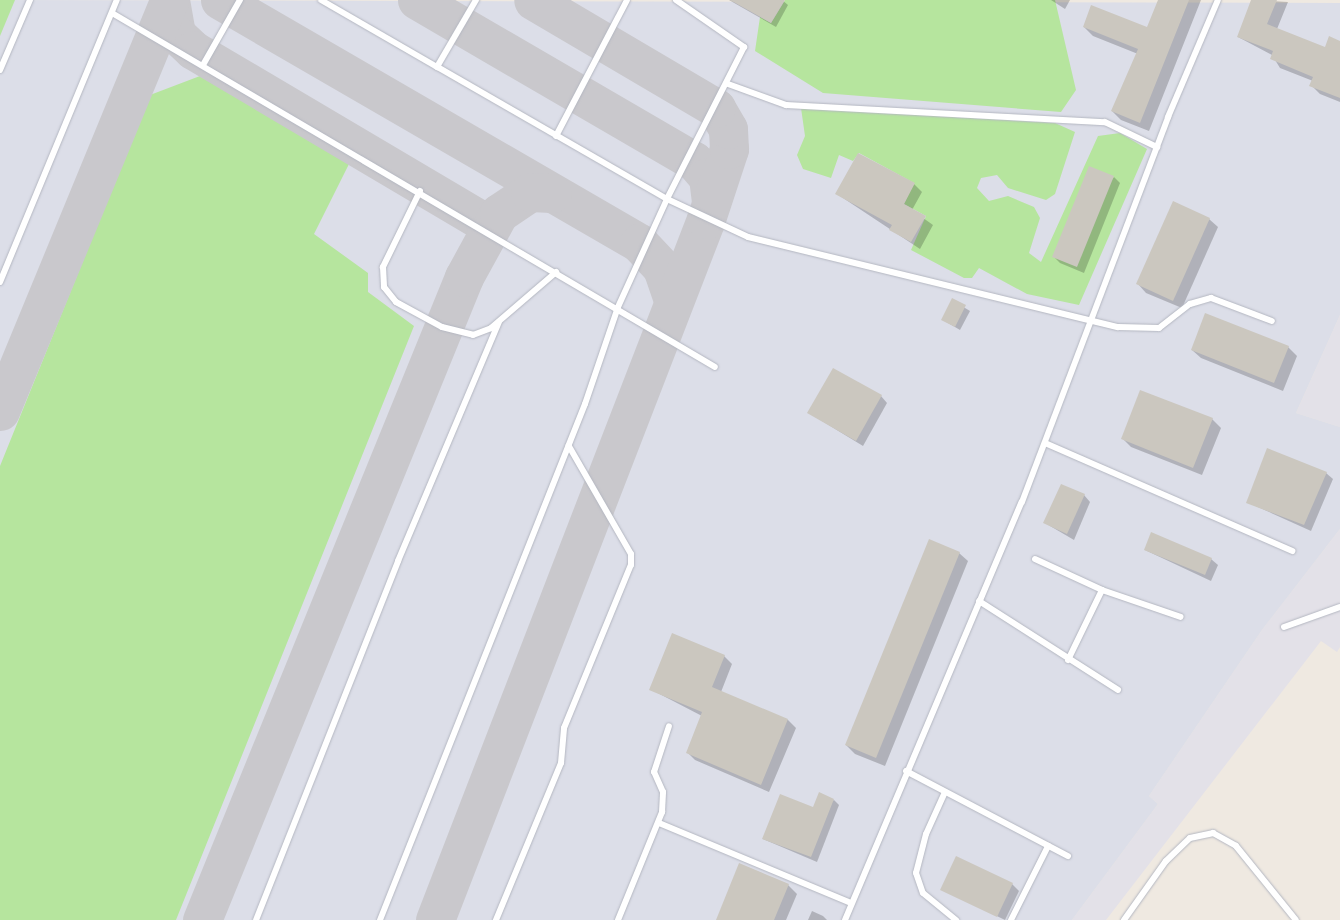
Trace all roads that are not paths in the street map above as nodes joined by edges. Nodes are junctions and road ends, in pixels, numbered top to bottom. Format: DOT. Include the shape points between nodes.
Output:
graph roads {
  1 [pos="30,0"];
  2 [pos="117,0"];
  3 [pos="240,0"];
  4 [pos="321,0"];
  5 [pos="476,0"];
  6 [pos="628,0"];
  7 [pos="676,0"];
  8 [pos="1218,0"];
  9 [pos="112,13"];
  10 [pos="203,65"];
  11 [pos="437,67"];
  12 [pos="0,70"];
  13 [pos="728,84"];
  14 [pos="556,136"];
  15 [pos="1157,147"];
  16 [pos="420,192"];
  17 [pos="667,199"];
  18 [pos="556,272"];
  19 [pos="0,282"];
  20 [pos="618,308"];
  21 [pos="1091,320"];
  22 [pos="499,322"];
  23 [pos="1272,322"];
  24 [pos="715,367"];
  25 [pos="1045,443"];
  26 [pos="569,446"];
  27 [pos="1292,551"];
  28 [pos="1034,558"];
  29 [pos="1102,590"];
  30 [pos="980,601"];
  31 [pos="1340,607"];
  32 [pos="1181,617"];
  33 [pos="1284,627"];
  34 [pos="1068,660"];
  35 [pos="1118,690"];
  36 [pos="669,726"];
  37 [pos="906,771"];
  38 [pos="944,792"];
  39 [pos="659,823"];
  40 [pos="1048,846"];
  41 [pos="1068,856"];
  42 [pos="851,903"];
  43 [pos="256,920"];
  44 [pos="380,920"];
  45 [pos="496,920"];
  46 [pos="618,920"];
  47 [pos="844,920"];
  48 [pos="956,920"];
  49 [pos="1011,920"];
  50 [pos="1124,920"];
  51 [pos="1296,920"];
  1 -- 12 [label="lane"];
  2 -- 9 [label="lane"];
  3 -- 10 [label="lane"];
  4 -- 11 [label="lane"];
  5 -- 11 [label="lane"];
  6 -- 14 [label="lane"];
  7 -- 13 [label="lane" via="742,43 743,53"];
  8 -- 15 [label="lane"];
  9 -- 10 [label="lane"];
  9 -- 19 [label="lane"];
  10 -- 16 [label="lane"];
  11 -- 14 [label="lane"];
  13 -- 15 [label="lane" via="786,105 1105,122"];
  13 -- 17 [label="lane"];
  14 -- 17 [label="lane"];
  15 -- 21 [label="lane"];
  16 -- 18 [label="lane"];
  16 -- 22 [label="lane" via="387,257 384,287 396,302 460,335 484,332"];
  17 -- 20 [label="lane"];
  17 -- 21 [label="lane" via="748,237"];
  18 -- 20 [label="lane"];
  18 -- 22 [label="lane"];
  20 -- 24 [label="lane"];
  20 -- 26 [label="lane"];
  21 -- 23 [label="lane" via="1118,327 1159,328 1190,304 1211,298"];
  21 -- 25 [label="lane"];
  22 -- 43 [label="lane" via="398,561"];
  25 -- 27 [label="lane"];
  25 -- 30 [label="lane"];
  26 -- 44 [label="lane"];
  26 -- 45 [label="lane" via="631,554 631,565 564,728 561,763"];
  28 -- 29 [label="lane"];
  29 -- 32 [label="lane"];
  29 -- 34 [label="lane"];
  30 -- 34 [label="lane"];
  30 -- 37 [label="lane"];
  31 -- 33 [label="lane"];
  34 -- 35 [label="lane"];
  36 -- 39 [label="lane" via="654,772 665,801"];
  37 -- 38 [label="lane"];
  37 -- 42 [label="lane"];
  38 -- 40 [label="lane"];
  38 -- 48 [label="lane" via="926,834 916,874 923,893"];
  39 -- 42 [label="lane"];
  39 -- 46 [label="lane"];
  40 -- 41 [label="lane"];
  40 -- 49 [label="lane"];
  42 -- 47 [label="lane"];
  50 -- 51 [label="lane" via="1166,861 1190,838 1213,833 1236,846"];
}
